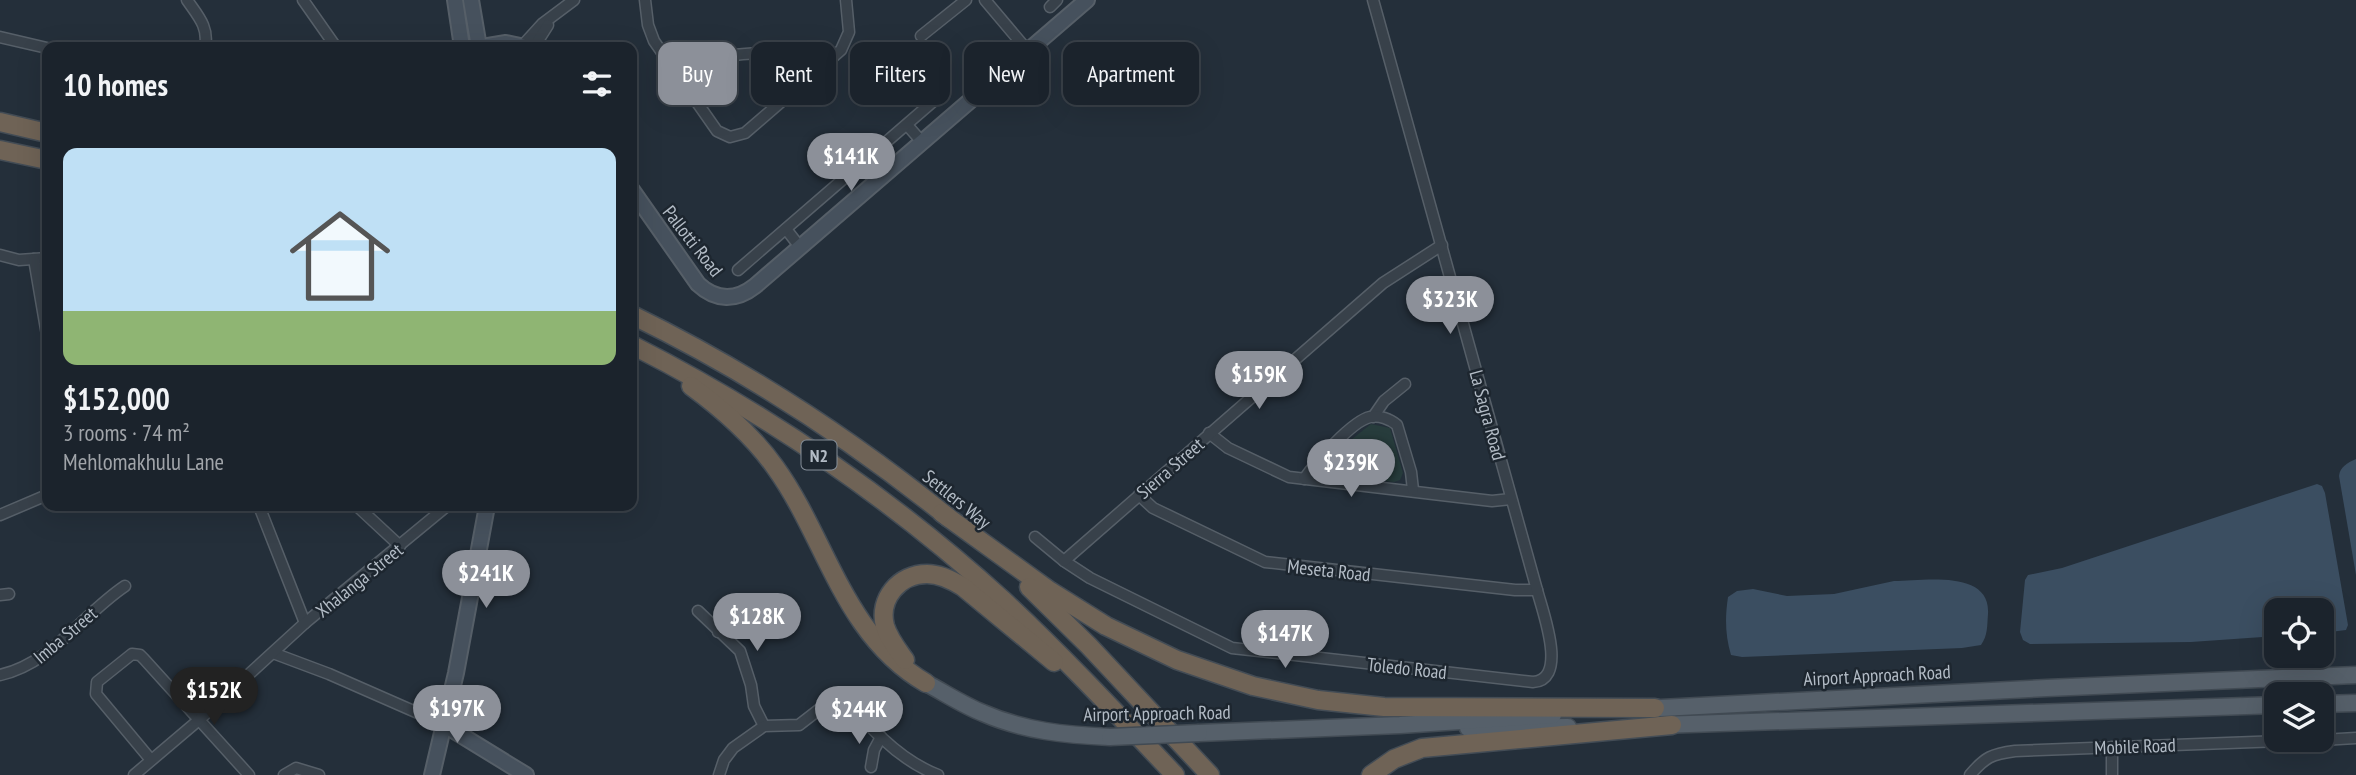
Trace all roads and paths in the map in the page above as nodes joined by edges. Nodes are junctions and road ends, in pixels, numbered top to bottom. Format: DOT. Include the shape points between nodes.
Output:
graph roads {
  1 [pos="187,0"];
  2 [pos="303,0"];
  3 [pos="455,0"];
  4 [pos="471,0"];
  5 [pos="574,0"];
  6 [pos="645,0"];
  7 [pos="846,0"];
  8 [pos="966,0"];
  9 [pos="985,0"];
  10 [pos="1087,0"];
  11 [pos="1373,0"];
  12 [pos="921,36"];
  13 [pos="0,37"];
  14 [pos="205,42"];
  15 [pos="331,42"];
  16 [pos="461,42"];
  17 [pos="479,42"];
  18 [pos="530,42"];
  19 [pos="1020,42"];
  20 [pos="1038,42"];
  21 [pos="658,44"];
  22 [pos="42,47"];
  23 [pos="699,105"];
  24 [pos="929,105"];
  25 [pos="965,105"];
  26 [pos="0,122"];
  27 [pos="907,125"];
  28 [pos="42,132"];
  29 [pos="922,142"];
  30 [pos="0,150"];
  31 [pos="42,159"];
  32 [pos="637,197"];
  33 [pos="786,229"];
  34 [pos="1441,245"];
  35 [pos="800,247"];
  36 [pos="0,255"];
  37 [pos="42,258"];
  38 [pos="34,259"];
  39 [pos="738,270"];
  40 [pos="42,306"];
  41 [pos="637,317"];
  42 [pos="637,348"];
  43 [pos="637,357"];
  44 [pos="1405,384"];
  45 [pos="1373,417"];
  46 [pos="1209,433"];
  47 [pos="1304,479"];
  48 [pos="1413,490"];
  49 [pos="1139,495"];
  50 [pos="42,497"];
  51 [pos="1511,499"];
  52 [pos="261,511"];
  53 [pos="362,511"];
  54 [pos="441,511"];
  55 [pos="485,511"];
  56 [pos="942,513"];
  57 [pos="0,515"];
  58 [pos="1035,537"];
  59 [pos="400,547"];
  60 [pos="1064,561"];
  61 [pos="125,586"];
  62 [pos="1537,590"];
  63 [pos="698,611"];
  64 [pos="737,611"];
  65 [pos="306,623"];
  66 [pos="718,632"];
  67 [pos="273,653"];
  68 [pos="1551,670"];
  69 [pos="0,676"];
  70 [pos="2356,676"];
  71 [pos="926,683"];
  72 [pos="2356,702"];
  73 [pos="2334,703"];
  74 [pos="2264,705"];
  75 [pos="1655,708"];
  76 [pos="200,719"];
  77 [pos="1123,720"];
  78 [pos="1672,724"];
  79 [pos="1400,725"];
  80 [pos="446,726"];
  81 [pos="764,726"];
  82 [pos="881,737"];
  83 [pos="2356,738"];
  84 [pos="2334,739"];
  85 [pos="2264,742"];
  86 [pos="2112,747"];
  87 [pos="151,760"];
  88 [pos="871,767"];
  89 [pos="134,775"];
  90 [pos="249,775"];
  91 [pos="284,775"];
  92 [pos="318,775"];
  93 [pos="432,775"];
  94 [pos="526,775"];
  95 [pos="719,775"];
  96 [pos="938,775"];
  97 [pos="1175,775"];
  98 [pos="1210,775"];
  99 [pos="1371,775"];
  100 [pos="1970,775"];
  101 [pos="2112,775"];
  1 -- 14 [label="street" via="205,26"];
  2 -- 15 [label="street"];
  3 -- 16 [label="street"];
  4 -- 17 [label="street"];
  5 -- 18 [label="street" via="542,24"];
  6 -- 21 [label="street" via="650,32"];
  7 -- 23 [label="street" via="849,32 843,47 745,133 730,137 717,131"];
  8 -- 12 [label="street"];
  9 -- 19 [label="street"];
  10 -- 20 [label="street, Pallotti Road"];
  11 -- 34 [label="street, La Sagra Road"];
  13 -- 22 [label="street"];
  24 -- 27 [label="street, Pallotti Road"];
  25 -- 29 [label="street, Pallotti Road"];
  26 -- 28 [label="highway"];
  27 -- 29 [label="street"];
  27 -- 33 [label="street, Pallotti Road"];
  29 -- 35 [label="street, Pallotti Road"];
  30 -- 31 [label="highway"];
  32 -- 35 [label="street, Pallotti Road" via="687,270 712,295 730,298 748,292"];
  33 -- 35 [label="street"];
  33 -- 39 [label="street, Pallotti Road"];
  34 -- 46 [label="street, Sierra Street" via="1383,283"];
  34 -- 51 [label="street, La Sagra Road"];
  36 -- 38 [label="street"];
  37 -- 38 [label="street"];
  38 -- 40 [label="street"];
  41 -- 56 [label="highway, Settlers Way / N2" via="788,402"];
  42 -- 77 [label="highway, N2" via="763,418 896,511 1008,605"];
  43 -- 71 [label="highway" via="694,388 754,442 776,467 859,619 886,652"];
  44 -- 45 [label="street"];
  45 -- 47 [label="street" via="1361,421 1323,454"];
  45 -- 48 [label="street" via="1392,421 1399,430"];
  46 -- 47 [label="street" via="1280,475"];
  46 -- 49 [label="street, Sierra Street"];
  47 -- 48 [label="street"];
  48 -- 51 [label="street" via="1492,501"];
  49 -- 60 [label="street, Sierra Street"];
  49 -- 62 [label="street, Meseta Road" via="1153,508 1265,562"];
  50 -- 57 [label="street"];
  51 -- 62 [label="street, La Sagra Road"];
  52 -- 65 [label="street"];
  53 -- 59 [label="street"];
  54 -- 59 [label="street, Xhalanga Street"];
  55 -- 80 [label="street"];
  56 -- 75 [label="highway" via="1094,619 1165,655 1240,682 1305,698 1384,707"];
  56 -- 98 [label="highway, Settlers Way / N2" via="1066,622"];
  58 -- 60 [label="street, Toledo Road"];
  59 -- 65 [label="street, Xhalanga Street"];
  60 -- 68 [label="street, Toledo Road" via="1235,649 1534,682 1544,680"];
  61 -- 69 [label="street, Imba Street" via="34,662"];
  62 -- 68 [label="street, La Sagra Road" via="1551,646"];
  63 -- 66 [label="street"];
  64 -- 66 [label="street"];
  65 -- 67 [label="street, Xhalanga Street"];
  66 -- 81 [label="street" via="740,651"];
  67 -- 76 [label="street, Xhalanga Street"];
  67 -- 80 [label="street"];
  70 -- 75 [label="main road, Airport Approach Road"];
  71 -- 77 [label="highway" via="893,642 884,613 896,586 929,574 947,578 970,592"];
  71 -- 79 [label="main road, Airport Approach Road, bridge" via="978,711 1045,732 1110,737"];
  72 -- 73 [label="main road"];
  74 -- 78 [label="main road, Airport Approach Road"];
  75 -- 79 [label="main road, Airport Approach Road"];
  76 -- 87 [label="street, Xhalanga Street"];
  76 -- 87 [label="street" via="140,655 128,656 97,682 96,694"];
  76 -- 90 [label="street"];
  77 -- 97 [label="highway, N2"];
  78 -- 79 [label="main road, Airport Approach Road" via="1485,729"];
  78 -- 99 [label="highway" via="1422,748"];
  80 -- 93 [label="street"];
  80 -- 94 [label="street"];
  81 -- 82 [label="street" via="799,724 830,701 851,710"];
  81 -- 95 [label="street" via="733,748"];
  82 -- 88 [label="street"];
  82 -- 96 [label="street" via="916,765"];
  83 -- 84 [label="street"];
  85 -- 86 [label="street, Mobile Road"];
  86 -- 100 [label="street, Mobile Road" via="2003,753 1982,761"];
  86 -- 101 [label="street"];
  87 -- 89 [label="street, Xhalanga Street"];
  91 -- 92 [label="street" via="296,768"];
}
